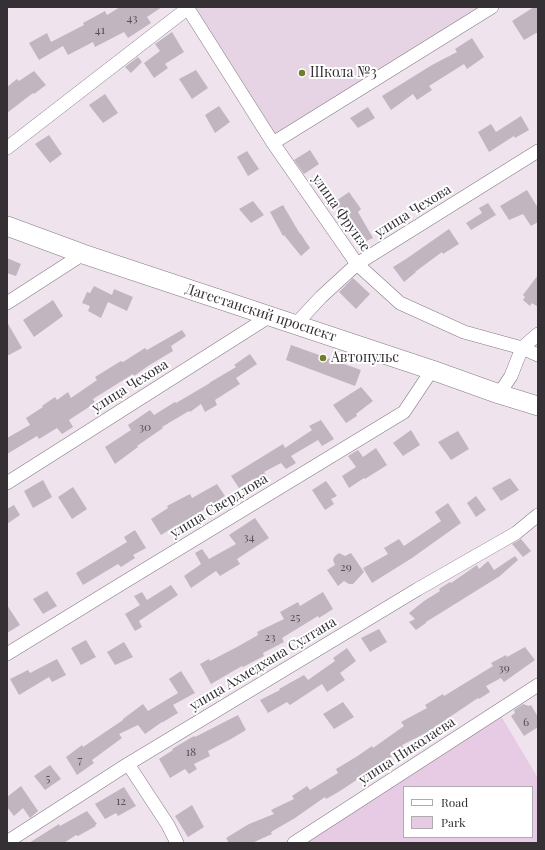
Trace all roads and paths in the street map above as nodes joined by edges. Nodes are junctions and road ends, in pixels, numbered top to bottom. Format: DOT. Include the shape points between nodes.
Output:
graph roads {
  1 [pos="188,7"];
  2 [pos="492,7"];
  3 [pos="273,143"];
  4 [pos="7,148"];
  5 [pos="538,151"];
  6 [pos="7,226"];
  7 [pos="83,254"];
  8 [pos="358,264"];
  9 [pos="7,303"];
  10 [pos="270,316"];
  11 [pos="295,324"];
  12 [pos="538,334"];
  13 [pos="522,348"];
  14 [pos="538,355"];
  15 [pos="432,370"];
  16 [pos="499,394"];
  17 [pos="538,406"];
  18 [pos="7,483"];
  19 [pos="538,516"];
  20 [pos="7,654"];
  21 [pos="538,685"];
  22 [pos="128,764"];
  23 [pos="7,842"];
  24 [pos="177,843"];
  25 [pos="294,843"];
  1 -- 3 [label="street, улица Фрунзе"];
  1 -- 4 [label="street"];
  2 -- 3 [label="street"];
  3 -- 8 [label="street, улица Фрунзе"];
  5 -- 8 [label="street, улица Чехова"];
  6 -- 7 [label="highway, Дагестанский проспект"];
  7 -- 9 [label="street"];
  7 -- 10 [label="highway, Дагестанский проспект"];
  8 -- 11 [label="street, улица Чехова"];
  8 -- 13 [label="street, улица Фрунзе" via="400,303 464,332"];
  10 -- 11 [label="highway, Дагестанский проспект"];
  10 -- 18 [label="street, улица Чехова"];
  11 -- 15 [label="highway, Дагестанский проспект"];
  12 -- 13 [label="street"];
  13 -- 14 [label="street, улица Фрунзе"];
  13 -- 16 [label="street" via="511,376"];
  15 -- 16 [label="highway, Дагестанский проспект"];
  15 -- 20 [label="street, улица Свердлова" via="404,412"];
  16 -- 17 [label="highway, Дагестанский проспект"];
  19 -- 22 [label="street, улица Ахмедхана Султана" via="516,533 418,589"];
  21 -- 25 [label="street, улица Николаева"];
  22 -- 23 [label="street, улица Ахмедхана Султана"];
  22 -- 24 [label="street"];
}
